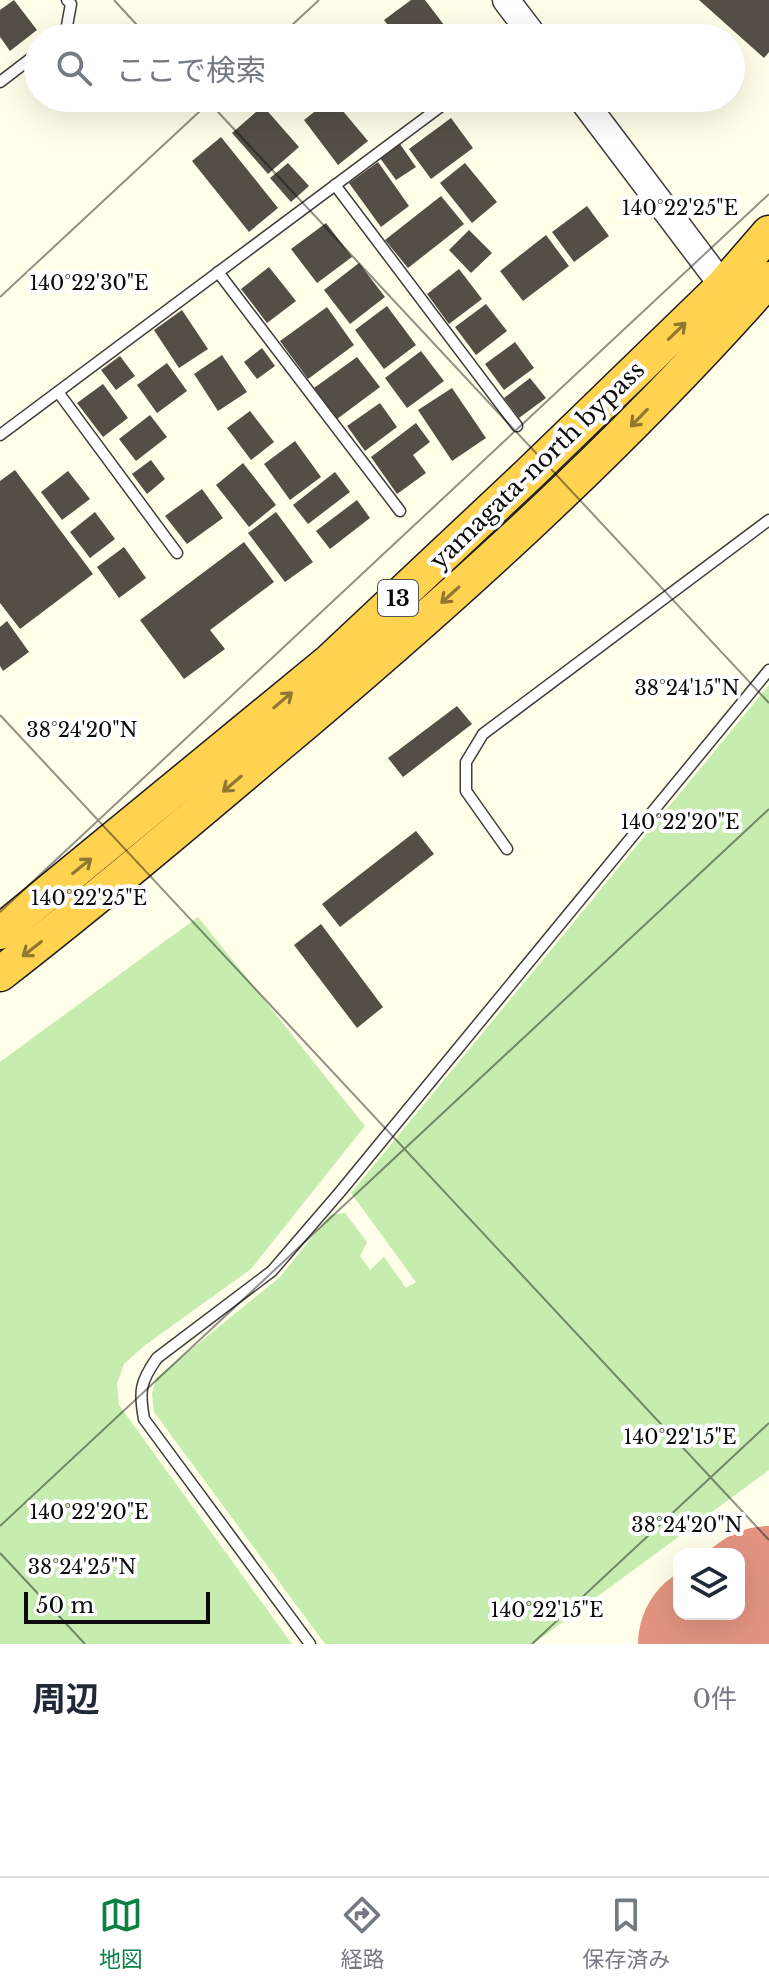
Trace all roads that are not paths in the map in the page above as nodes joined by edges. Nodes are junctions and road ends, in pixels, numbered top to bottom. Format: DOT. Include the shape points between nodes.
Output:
graph roads {
  1 [pos="67,0"];
  2 [pos="506,0"];
  3 [pos="67,24"];
  4 [pos="524,24"];
  5 [pos="24,64"];
  6 [pos="0,82"];
  7 [pos="433,112"];
  8 [pos="592,112"];
  9 [pos="335,185"];
  10 [pos="769,233"];
  11 [pos="218,272"];
  12 [pos="769,279"];
  13 [pos="733,297"];
  14 [pos="58,392"];
  15 [pos="517,426"];
  16 [pos="0,435"];
  17 [pos="400,511"];
  18 [pos="769,520"];
  19 [pos="177,553"];
  20 [pos="769,670"];
  21 [pos="507,849"];
  22 [pos="0,932"];
  23 [pos="0,974"];
  24 [pos="310,1644"];
  1 -- 3 [label="lane"];
  2 -- 4 [label="street"];
  5 -- 6 [label="lane"];
  7 -- 9 [label="lane"];
  8 -- 13 [label="street"];
  9 -- 11 [label="lane"];
  9 -- 15 [label="lane"];
  10 -- 13 [label="highway, yamagata-north bypass / 13"];
  11 -- 14 [label="lane"];
  11 -- 17 [label="lane"];
  12 -- 13 [label="highway, yamagata-north bypass / 13"];
  22 -- 13 [label="highway, yamagata-north bypass / 13, one-way" via="330,661 529,474"];
  13 -- 23 [label="highway, yamagata-north bypass / 13, one-way" via="637,420 533,520 367,671 90,905"];
  14 -- 16 [label="lane"];
  14 -- 19 [label="lane"];
  18 -- 21 [label="lane" via="483,734 466,762 466,791"];
  20 -- 24 [label="lane" via="272,1271 157,1358 146,1374 140,1392 144,1419"];
}
